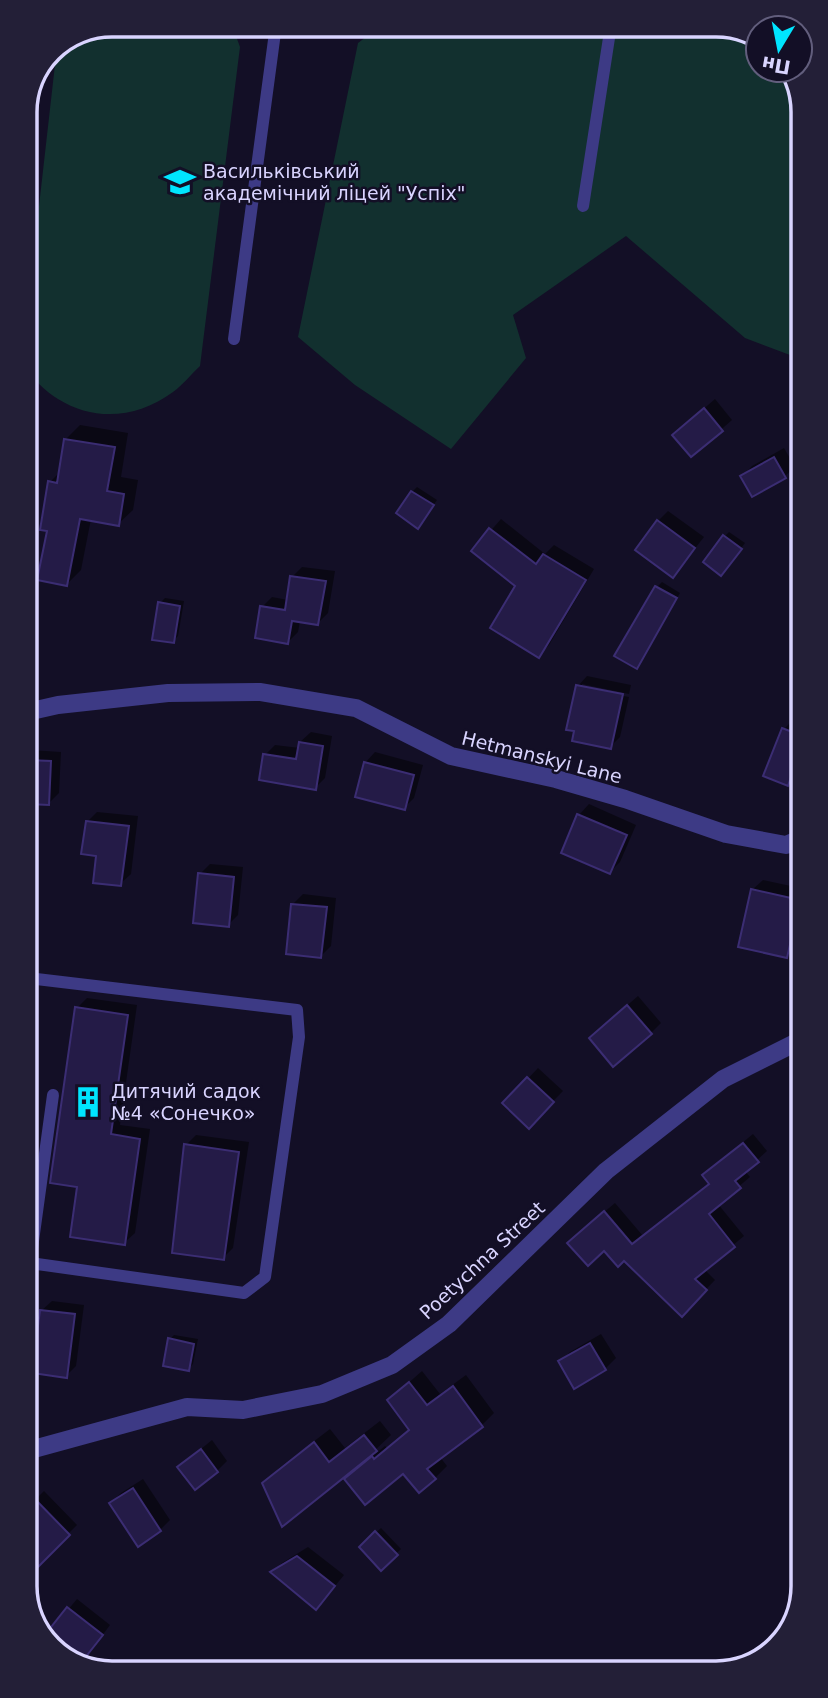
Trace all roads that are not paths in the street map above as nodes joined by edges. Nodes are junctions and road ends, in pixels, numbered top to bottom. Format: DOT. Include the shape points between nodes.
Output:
graph roads {
  1 [pos="274,37"];
  2 [pos="609,37"];
  3 [pos="583,206"];
  4 [pos="234,339"];
  5 [pos="37,710"];
  6 [pos="791,843"];
  7 [pos="37,979"];
  8 [pos="791,1045"];
  9 [pos="53,1096"];
  10 [pos="37,1200"];
  11 [pos="37,1264"];
  12 [pos="37,1448"];
  1 -- 4 [label="lane"];
  2 -- 3 [label="lane"];
  5 -- 6 [label="street, Hetmanskyi Lane" via="168,693 288,696 355,708 451,756 556,779 726,834"];
  7 -- 11 [label="lane" via="296,1010 299,1037 265,1277 244,1293"];
  8 -- 12 [label="street, Poetychna Street" via="723,1079 606,1171 449,1324 392,1365 322,1394 243,1410 187,1407"];
  9 -- 10 [label="lane"];
}
